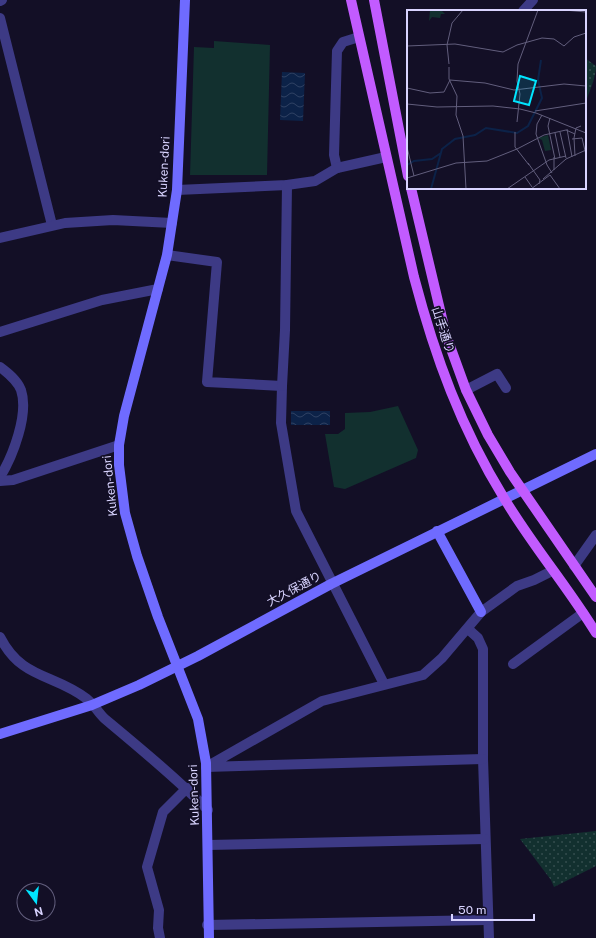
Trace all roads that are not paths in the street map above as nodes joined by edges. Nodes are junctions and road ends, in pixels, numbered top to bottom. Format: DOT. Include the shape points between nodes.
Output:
graph roads {
  1 [pos="184,0"];
  2 [pos="351,0"];
  3 [pos="374,0"];
  4 [pos="533,0"];
  5 [pos="524,10"];
  6 [pos="0,18"];
  7 [pos="359,37"];
  8 [pos="386,157"];
  9 [pos="337,168"];
  10 [pos="407,171"];
  11 [pos="286,185"];
  12 [pos="411,189"];
  13 [pos="177,190"];
  14 [pos="172,223"];
  15 [pos="52,225"];
  16 [pos="0,238"];
  17 [pos="167,256"];
  18 [pos="158,289"];
  19 [pos="0,332"];
  20 [pos="0,367"];
  21 [pos="282,386"];
  22 [pos="506,388"];
  23 [pos="466,390"];
  24 [pos="119,445"];
  25 [pos="596,454"];
  26 [pos="0,477"];
  27 [pos="0,481"];
  28 [pos="523,490"];
  29 [pos="504,499"];
  30 [pos="437,531"];
  31 [pos="596,535"];
  32 [pos="574,566"];
  33 [pos="552,571"];
  34 [pos="332,584"];
  35 [pos="596,596"];
  36 [pos="481,612"];
  37 [pos="583,613"];
  38 [pos="468,629"];
  39 [pos="596,634"];
  40 [pos="0,637"];
  41 [pos="513,664"];
  42 [pos="177,667"];
  43 [pos="384,684"];
  44 [pos="92,705"];
  45 [pos="0,734"];
  46 [pos="483,759"];
  47 [pos="206,768"];
  48 [pos="187,788"];
  49 [pos="208,810"];
  50 [pos="485,839"];
  51 [pos="208,845"];
  52 [pos="487,920"];
  53 [pos="207,925"];
  54 [pos="160,938"];
  55 [pos="208,938"];
  56 [pos="488,938"];
  1 -- 13 [label="street, Kuken-dori"];
  2 -- 7 [label="main road, 山手通り"];
  3 -- 10 [label="main road"];
  4 -- 5 [label="street"];
  6 -- 15 [label="street"];
  7 -- 8 [label="main road, 山手通り"];
  7 -- 9 [label="street" via="343,42 337,51 334,155"];
  8 -- 9 [label="street"];
  8 -- 29 [label="main road, 山手通り" via="424,318 448,386 472,442"];
  9 -- 11 [label="street" via="315,181"];
  11 -- 13 [label="street"];
  11 -- 21 [label="street"];
  12 -- 23 [label="main road, 山手通り" via="446,335"];
  13 -- 14 [label="street, Kuken-dori"];
  14 -- 15 [label="street" via="112,220"];
  14 -- 17 [label="street, Kuken-dori"];
  15 -- 16 [label="street"];
  17 -- 18 [label="street, Kuken-dori"];
  17 -- 21 [label="street" via="218,262 207,382"];
  18 -- 19 [label="street" via="102,300"];
  18 -- 24 [label="street, Kuken-dori" via="124,416"];
  20 -- 26 [label="street" via="16,381 21,391 22,417 17,439"];
  21 -- 34 [label="street" via="281,423 296,511"];
  22 -- 23 [label="street" via="497,374"];
  23 -- 28 [label="main road, 山手通り" via="488,435"];
  24 -- 27 [label="street" via="12,480"];
  24 -- 42 [label="street, Kuken-dori" via="120,481 125,513 148,589"];
  25 -- 28 [label="street, 大久保通り"];
  28 -- 29 [label="street, 大久保通り"];
  28 -- 32 [label="main road, 山手通り"];
  29 -- 30 [label="street, 大久保通り"];
  29 -- 33 [label="main road, 山手通り"];
  30 -- 34 [label="street, 大久保通り"];
  30 -- 36 [label="street"];
  31 -- 32 [label="street"];
  32 -- 35 [label="main road, 山手通り"];
  33 -- 36 [label="street" via="517,586"];
  33 -- 37 [label="main road, 山手通り"];
  34 -- 42 [label="street, 大久保通り"];
  34 -- 43 [label="street"];
  36 -- 38 [label="street"];
  37 -- 39 [label="main road, 山手通り"];
  37 -- 41 [label="street"];
  38 -- 43 [label="street" via="424,675"];
  38 -- 46 [label="street" via="478,638 483,649"];
  40 -- 44 [label="street" via="17,661 30,671 60,683 88,699"];
  42 -- 44 [label="street, 大久保通り"];
  42 -- 47 [label="street, Kuken-dori" via="198,719"];
  43 -- 47 [label="street" via="322,701"];
  44 -- 45 [label="street, 大久保通り"];
  44 -- 48 [label="street"];
  46 -- 47 [label="street"];
  46 -- 50 [label="street"];
  47 -- 49 [label="street, Kuken-dori"];
  48 -- 49 [label="street"];
  48 -- 54 [label="street" via="163,812 147,867 159,910"];
  49 -- 51 [label="street, Kuken-dori"];
  50 -- 51 [label="street"];
  50 -- 52 [label="street"];
  51 -- 53 [label="street, Kuken-dori"];
  52 -- 53 [label="street"];
  52 -- 56 [label="street"];
  53 -- 55 [label="street, Kuken-dori"];
}
